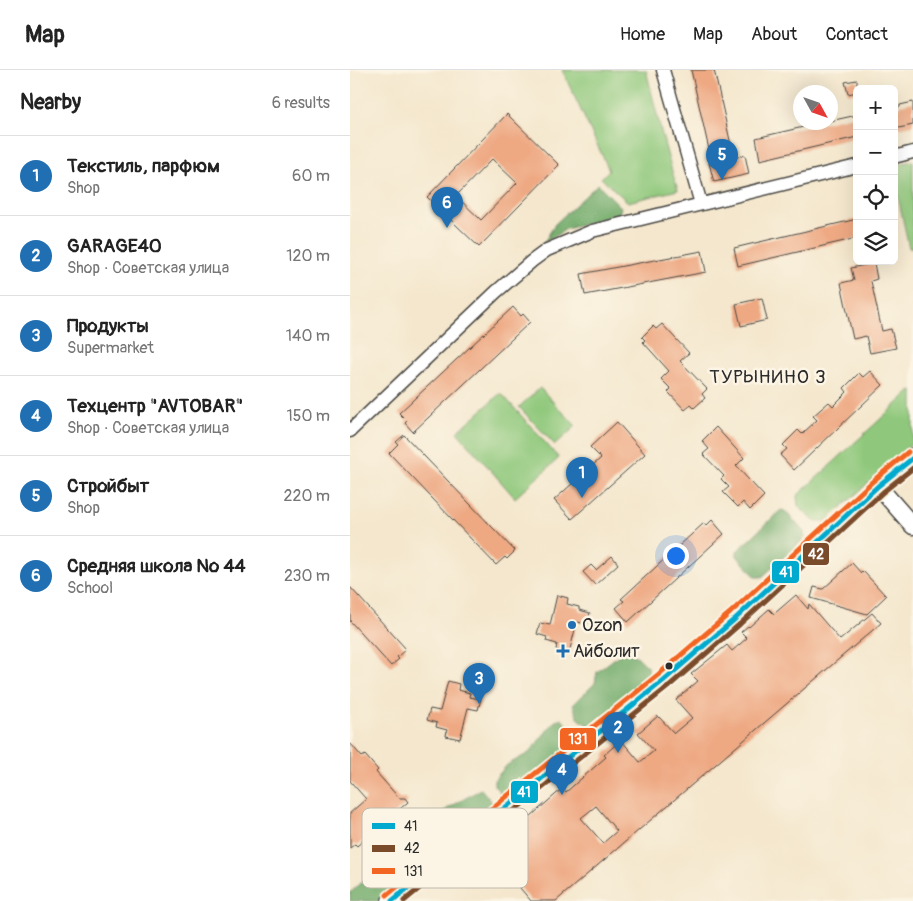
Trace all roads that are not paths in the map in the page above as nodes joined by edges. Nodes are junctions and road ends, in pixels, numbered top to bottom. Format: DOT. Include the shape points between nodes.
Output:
graph roads {
  1 [pos="663,70"];
  2 [pos="913,152"];
  3 [pos="898,156"];
  4 [pos="853,167"];
  5 [pos="701,204"];
  6 [pos="350,431"];
  7 [pos="913,458"];
  8 [pos="878,486"];
  9 [pos="913,526"];
  10 [pos="505,808"];
  11 [pos="408,888"];
  12 [pos="392,901"];
  1 -- 5 [label="street"];
  2 -- 3 [label="street"];
  4 -- 5 [label="street"];
  5 -- 6 [label="street" via="592,231 547,250 496,292"];
  7 -- 8 [label="main road"];
  8 -- 9 [label="street"];
  8 -- 10 [label="main road" via="735,619"];
  11 -- 12 [label="main road"];
}
